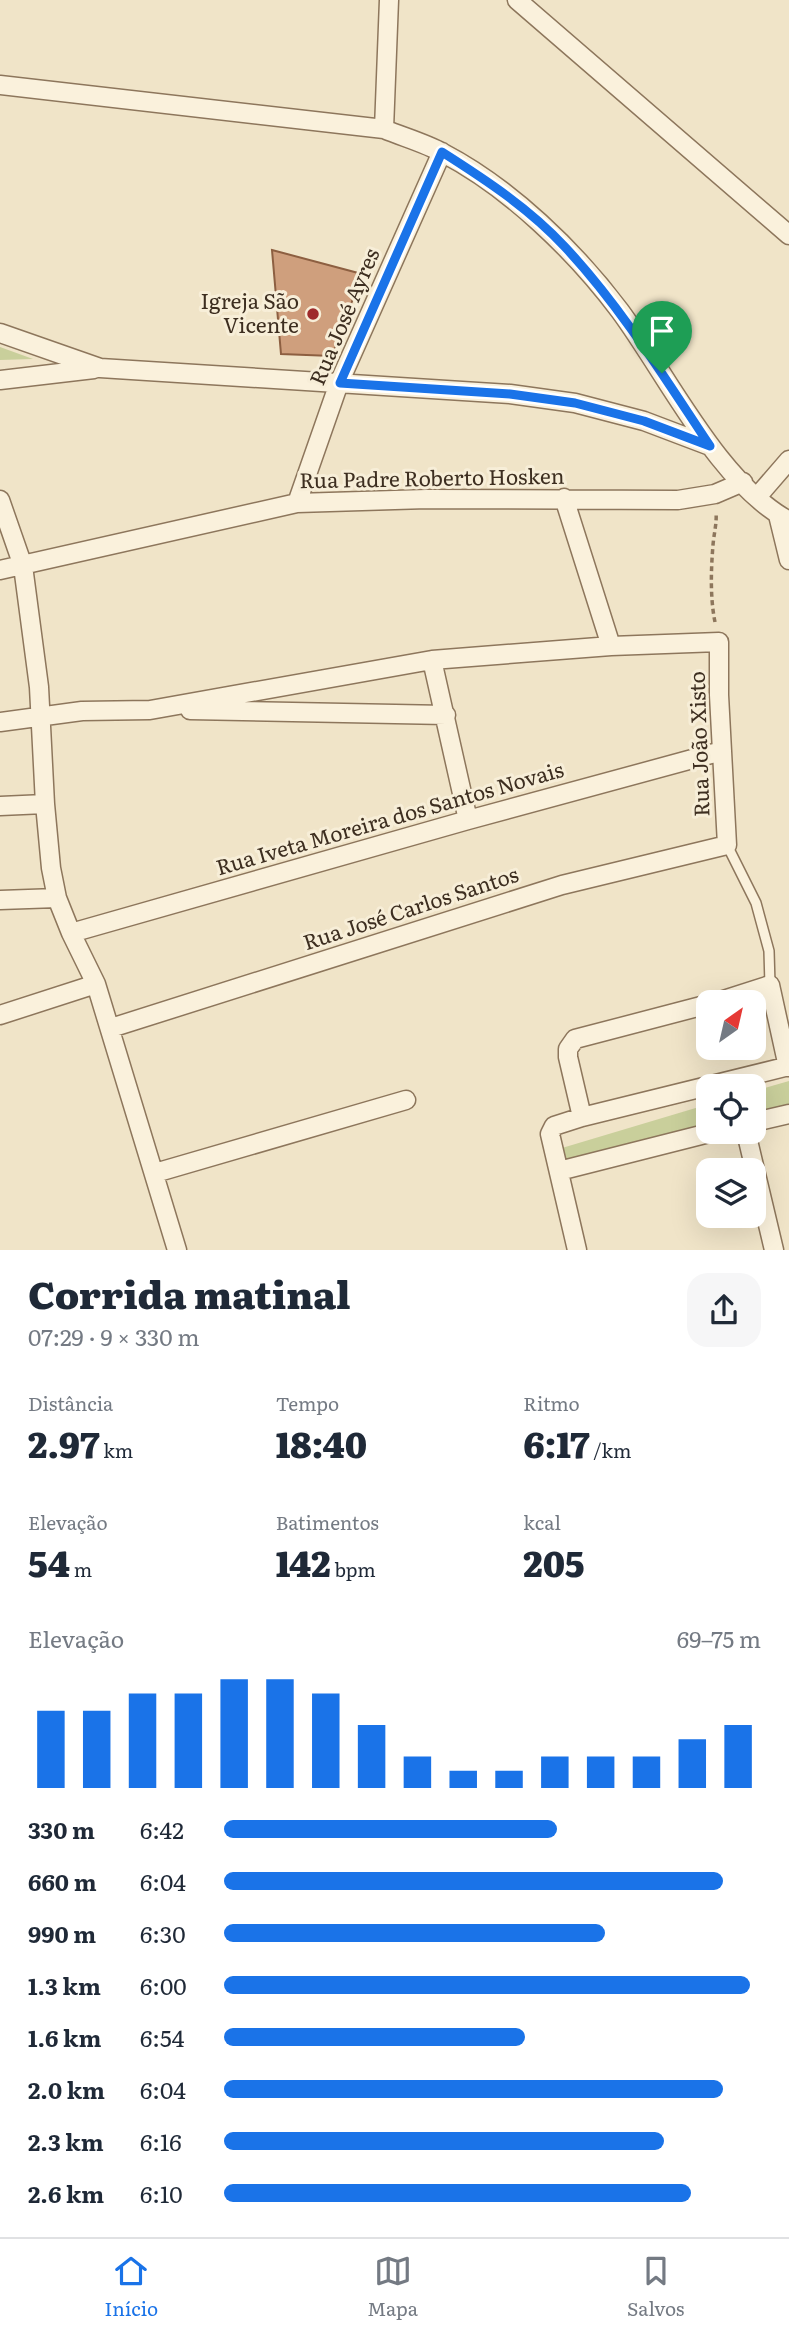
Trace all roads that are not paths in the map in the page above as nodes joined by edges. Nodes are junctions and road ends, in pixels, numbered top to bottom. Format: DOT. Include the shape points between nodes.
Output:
graph roads {
  1 [pos="389,0"];
  2 [pos="517,0"];
  3 [pos="0,85"];
  4 [pos="384,129"];
  5 [pos="442,152"];
  6 [pos="788,232"];
  7 [pos="0,333"];
  8 [pos="100,368"];
  9 [pos="0,380"];
  10 [pos="340,383"];
  11 [pos="710,446"];
  12 [pos="789,460"];
  13 [pos="743,482"];
  14 [pos="757,497"];
  15 [pos="564,498"];
  16 [pos="0,500"];
  17 [pos="297,503"];
  18 [pos="784,518"];
  19 [pos="789,560"];
  20 [pos="23,566"];
  21 [pos="0,570"];
  22 [pos="611,646"];
  23 [pos="432,660"];
  24 [pos="150,710"];
  25 [pos="446,715"];
  26 [pos="40,718"];
  27 [pos="0,722"];
  28 [pos="722,751"];
  29 [pos="45,804"];
  30 [pos="0,806"];
  31 [pos="468,820"];
  32 [pos="727,845"];
  33 [pos="57,898"];
  34 [pos="0,900"];
  35 [pos="71,933"];
  36 [pos="96,984"];
  37 [pos="770,985"];
  38 [pos="754,990"];
  39 [pos="696,1007"];
  40 [pos="0,1015"];
  41 [pos="111,1028"];
  42 [pos="788,1067"];
  43 [pos="406,1100"];
  44 [pos="789,1114"];
  45 [pos="582,1117"];
  46 [pos="766,1119"];
  47 [pos="696,1136"];
  48 [pos="749,1144"];
  49 [pos="559,1171"];
  50 [pos="155,1173"];
  51 [pos="177,1250"];
  52 [pos="578,1250"];
  53 [pos="774,1250"];
  1 -- 4 [label="street"];
  2 -- 6 [label="street"];
  3 -- 4 [label="street"];
  4 -- 5 [label="street"];
  5 -- 10 [label="street, Rua José Ayres"];
  5 -- 11 [label="street" via="517,203 564,245 619,310"];
  7 -- 8 [label="street"];
  8 -- 9 [label="street"];
  8 -- 10 [label="street"];
  10 -- 11 [label="street" via="575,403 644,421"];
  10 -- 17 [label="street, Rua José Ayres"];
  11 -- 13 [label="street"];
  12 -- 14 [label="street"];
  13 -- 14 [label="street"];
  13 -- 15 [label="street, Rua Padre Roberto Hosken" via="715,494 678,500"];
  14 -- 18 [label="street"];
  15 -- 17 [label="street, Rua Padre Roberto Hosken"];
  15 -- 22 [label="street"];
  16 -- 20 [label="street"];
  17 -- 20 [label="street, Rua Padre Roberto Hosken"];
  18 -- 19 [label="street"];
  20 -- 21 [label="street, Rua Padre Roberto Hosken"];
  20 -- 26 [label="street"];
  22 -- 23 [label="street"];
  22 -- 28 [label="street, Rua João Xisto" via="719,642"];
  23 -- 24 [label="street"];
  23 -- 25 [label="street"];
  24 -- 25 [label="street"];
  24 -- 26 [label="street" via="82,711"];
  25 -- 31 [label="street"];
  26 -- 27 [label="street"];
  26 -- 29 [label="street"];
  28 -- 31 [label="street, Rua Iveta Moreira dos Santos Novais"];
  28 -- 32 [label="street, Rua João Xisto"];
  29 -- 30 [label="street"];
  29 -- 33 [label="street"];
  31 -- 35 [label="street, Rua Iveta Moreira dos Santos Novais"];
  32 -- 37 [label="lane" via="756,903 769,951"];
  32 -- 41 [label="street, Rua José Carlos Santos" via="562,885"];
  33 -- 34 [label="street"];
  33 -- 35 [label="street"];
  35 -- 36 [label="street"];
  36 -- 40 [label="street"];
  36 -- 41 [label="street"];
  37 -- 38 [label="street"];
  37 -- 42 [label="street"];
  39 -- 45 [label="street" via="575,1039 568,1057"];
  41 -- 50 [label="street"];
  42 -- 45 [label="street"];
  43 -- 50 [label="street"];
  44 -- 46 [label="street"];
  45 -- 49 [label="street" via="551,1129"];
  47 -- 49 [label="street"];
  48 -- 53 [label="street"];
  49 -- 52 [label="street"];
  50 -- 51 [label="street"];
}
